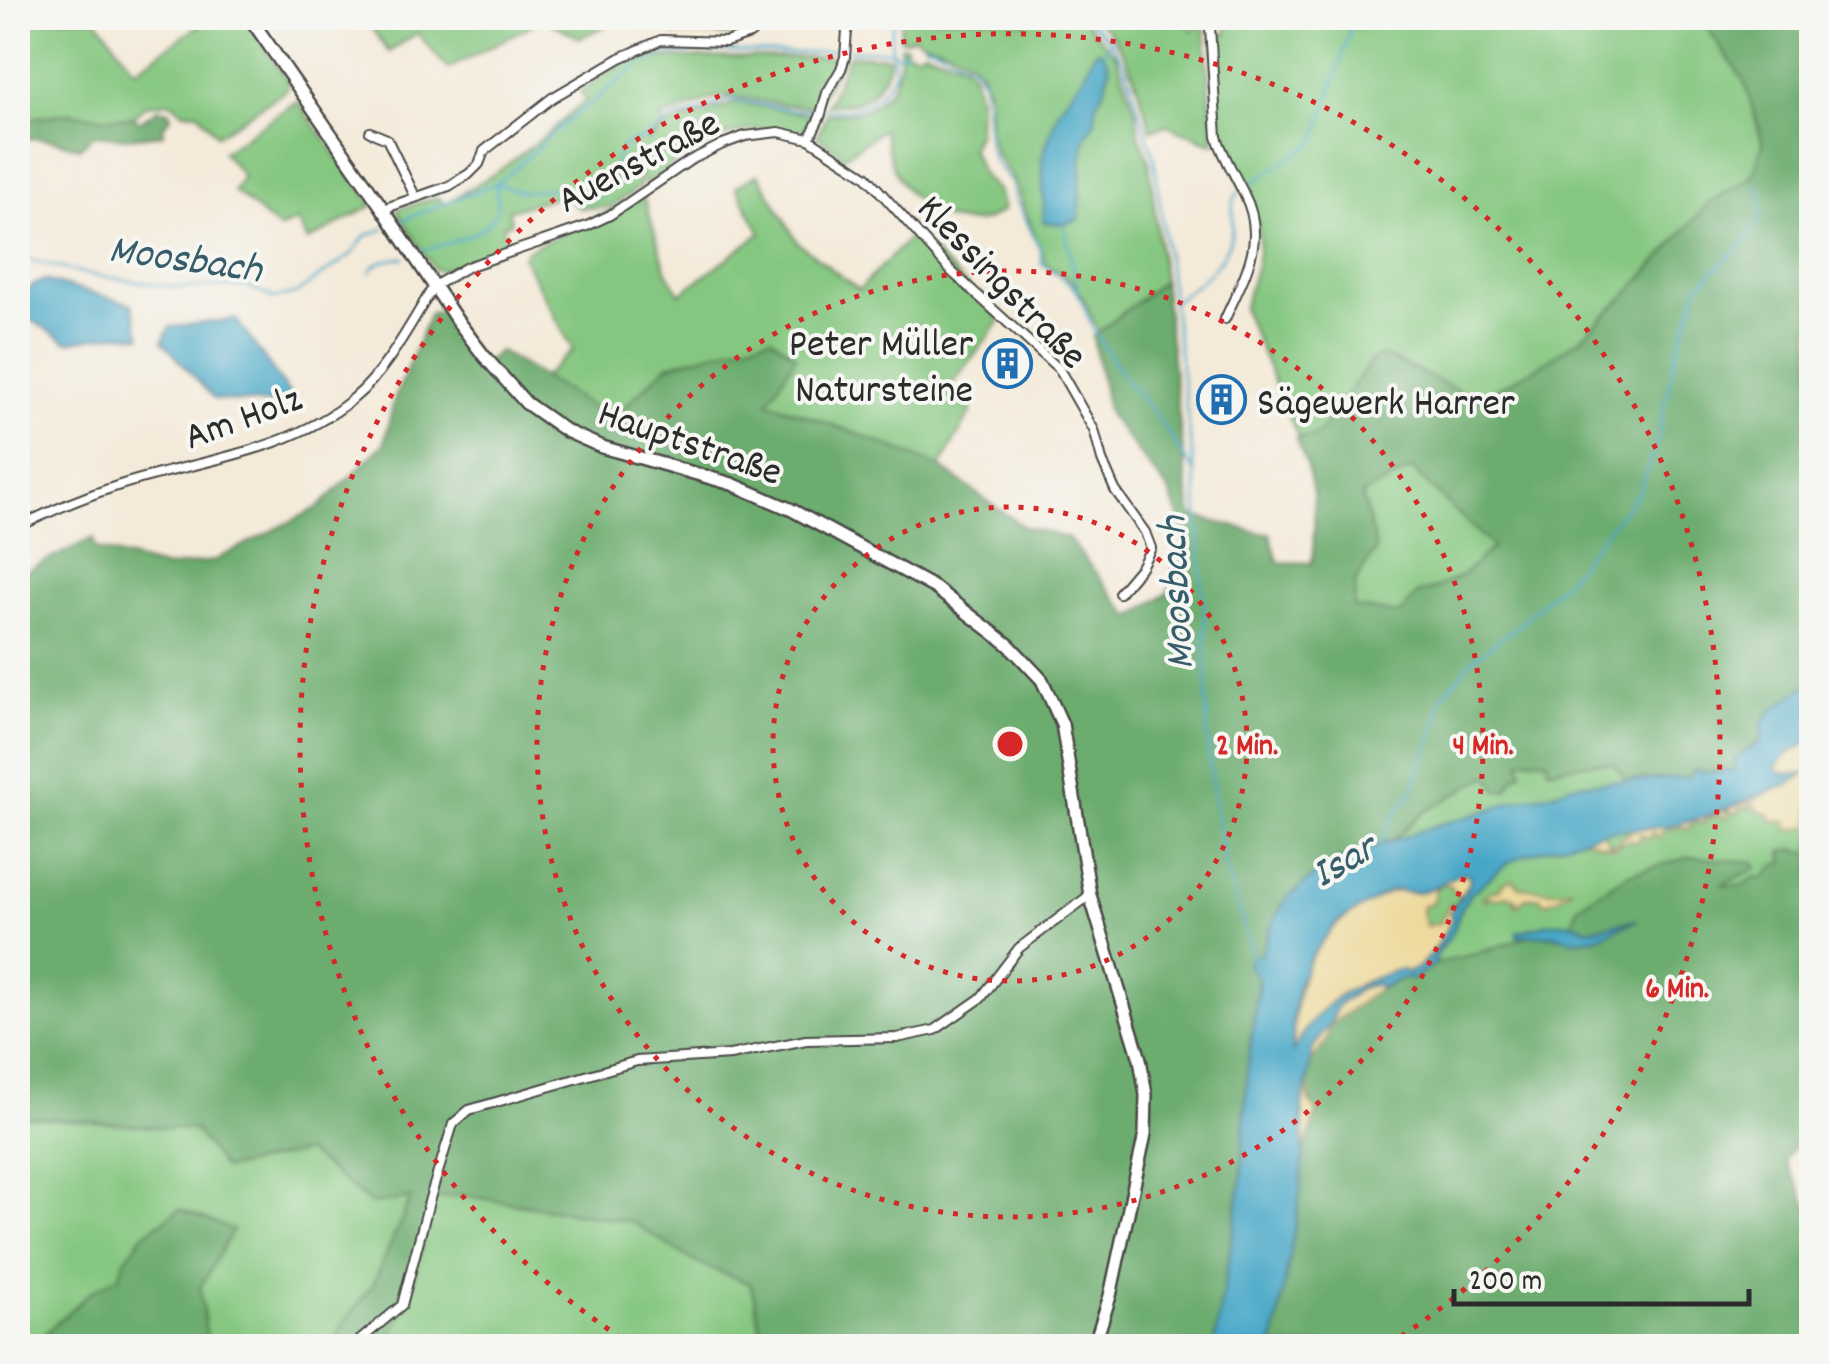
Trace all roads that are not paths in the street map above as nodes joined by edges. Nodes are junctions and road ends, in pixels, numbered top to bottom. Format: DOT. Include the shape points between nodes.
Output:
graph roads {
  1 [pos="250,18"];
  2 [pos="768,18"];
  3 [pos="848,18"];
  4 [pos="1206,18"];
  5 [pos="370,132"];
  6 [pos="809,139"];
  7 [pos="416,196"];
  8 [pos="383,209"];
  9 [pos="434,286"];
  10 [pos="1226,319"];
  11 [pos="18,527"];
  12 [pos="1119,593"];
  13 [pos="1090,895"];
  14 [pos="356,1346"];
  15 [pos="1094,1346"];
  1 -- 8 [label="main road, Hauptstraße"];
  2 -- 7 [label="street" via="726,42 661,40 620,58 484,150 469,174"];
  3 -- 6 [label="street" via="841,69"];
  4 -- 10 [label="street" via="1217,137 1256,229"];
  5 -- 7 [label="street" via="386,139"];
  6 -- 9 [label="street, Auenstraße" via="779,132 723,144 610,215 467,266"];
  6 -- 12 [label="street, Klessingstraße" via="866,176 952,272 1059,369 1150,548"];
  7 -- 8 [label="street"];
  8 -- 9 [label="main road, Hauptstraße"];
  9 -- 11 [label="street, Am Holz" via="374,376 320,420 273,443 118,486"];
  9 -- 13 [label="main road, Hauptstraße" via="526,403 566,431 790,508 935,588 1008,645 1042,680 1062,724"];
  13 -- 14 [label="street" via="1020,948 980,998 936,1030 637,1061 470,1110 453,1124 402,1304"];
  13 -- 15 [label="main road, Hauptstraße" via="1146,1095 1145,1134"];
}
